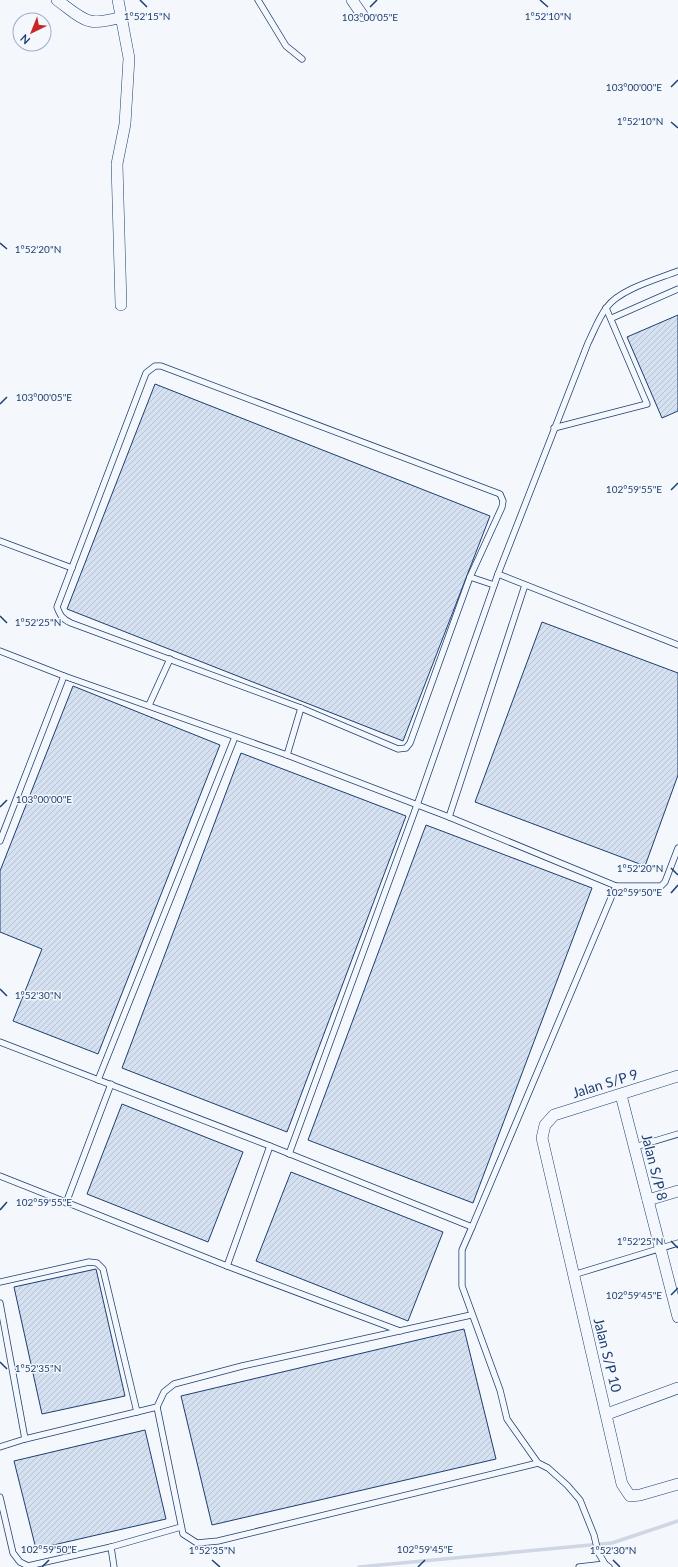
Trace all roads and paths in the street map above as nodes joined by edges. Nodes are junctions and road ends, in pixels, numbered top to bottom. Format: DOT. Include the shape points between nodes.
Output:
graph roads {
  1 [pos="57,0"];
  2 [pos="118,0"];
  3 [pos="258,0"];
  4 [pos="352,0"];
  5 [pos="363,16"];
  6 [pos="122,17"];
  7 [pos="302,59"];
  8 [pos="678,271"];
  9 [pos="678,289"];
  10 [pos="121,305"];
  11 [pos="606,308"];
  12 [pos="612,318"];
  13 [pos="554,428"];
  14 [pos="0,541"];
  15 [pos="72,568"];
  16 [pos="498,574"];
  17 [pos="470,577"];
  18 [pos="494,585"];
  19 [pos="525,585"];
  20 [pos="678,645"];
  21 [pos="0,651"];
  22 [pos="170,659"];
  23 [pos="64,676"];
  24 [pos="149,706"];
  25 [pos="301,708"];
  26 [pos="235,737"];
  27 [pos="287,755"];
  28 [pos="417,805"];
  29 [pos="449,817"];
  30 [pos="0,841"];
  31 [pos="678,848"];
  32 [pos="616,886"];
  33 [pos="0,1042"];
  34 [pos="678,1076"];
  35 [pos="98,1080"];
  36 [pos="111,1084"];
  37 [pos="621,1095"];
  38 [pos="545,1126"];
  39 [pos="678,1134"];
  40 [pos="270,1146"];
  41 [pos="635,1147"];
  42 [pos="289,1154"];
  43 [pos="0,1176"];
  44 [pos="678,1191"];
  45 [pos="648,1200"];
  46 [pos="66,1204"];
  47 [pos="472,1227"];
  48 [pos="678,1243"];
  49 [pos="661,1248"];
  50 [pos="227,1266"];
  51 [pos="573,1275"];
  52 [pos="0,1282"];
  53 [pos="675,1292"];
  54 [pos="0,1303"];
  55 [pos="472,1315"];
  56 [pos="678,1316"];
  57 [pos="400,1331"];
  58 [pos="678,1388"];
  59 [pos="156,1407"];
  60 [pos="137,1412"];
  61 [pos="607,1414"];
  62 [pos="25,1438"];
  63 [pos="0,1447"];
  64 [pos="538,1463"];
  65 [pos="678,1484"];
  66 [pos="0,1497"];
  67 [pos="181,1527"];
  68 [pos="111,1547"];
  69 [pos="607,1565"];
  70 [pos="114,1567"];
  71 [pos="579,1567"];
  1 -- 6 [label="street" via="92,23"];
  2 -- 6 [label="street"];
  3 -- 7 [label="lane" via="286,46"];
  4 -- 5 [label="street"];
  6 -- 10 [label="street" via="129,58 125,124 117,164"];
  8 -- 11 [label="lane" via="620,294"];
  9 -- 12 [label="lane"];
  11 -- 12 [label="lane"];
  11 -- 13 [label="lane" via="588,343"];
  12 -- 13 [label="lane" via="647,404"];
  13 -- 16 [label="lane"];
  14 -- 15 [label="lane"];
  15 -- 17 [label="lane" via="146,373 150,368 161,366 500,494 503,500 502,507"];
  15 -- 22 [label="lane" via="57,607 63,620"];
  16 -- 18 [label="lane"];
  16 -- 19 [label="lane"];
  17 -- 18 [label="lane"];
  17 -- 25 [label="lane" via="406,748 398,749"];
  18 -- 28 [label="lane"];
  19 -- 20 [label="lane"];
  19 -- 29 [label="lane"];
  21 -- 23 [label="lane"];
  22 -- 24 [label="lane"];
  22 -- 25 [label="lane"];
  23 -- 24 [label="lane"];
  23 -- 30 [label="lane"];
  24 -- 26 [label="lane"];
  25 -- 27 [label="lane"];
  26 -- 27 [label="lane"];
  26 -- 35 [label="lane"];
  27 -- 28 [label="lane"];
  28 -- 29 [label="lane"];
  28 -- 42 [label="lane"];
  29 -- 32 [label="lane"];
  31 -- 32 [label="lane" via="665,882 661,886"];
  32 -- 47 [label="lane"];
  33 -- 35 [label="lane"];
  34 -- 37 [label="street, Jalan S/P 9"];
  35 -- 36 [label="lane"];
  36 -- 40 [label="lane"];
  36 -- 46 [label="lane"];
  37 -- 38 [label="street, Jalan S/P 9" via="554,1115"];
  37 -- 41 [label="street, Jalan S/P 8"];
  38 -- 51 [label="street, Jalan S/P 10" via="542,1138"];
  39 -- 41 [label="lane"];
  40 -- 42 [label="lane"];
  40 -- 50 [label="lane"];
  41 -- 45 [label="street, Jalan S/P 8"];
  42 -- 47 [label="lane"];
  43 -- 46 [label="lane"];
  44 -- 45 [label="street"];
  45 -- 49 [label="street, Jalan S/P 8"];
  46 -- 50 [label="lane"];
  47 -- 55 [label="lane" via="462,1250 462,1286"];
  48 -- 49 [label="lane"];
  49 -- 51 [label="lane"];
  49 -- 53 [label="street, Jalan S/P 8"];
  50 -- 57 [label="lane"];
  51 -- 61 [label="street, Jalan S/P 10"];
  52 -- 60 [label="lane" via="89,1262 97,1263 103,1268"];
  53 -- 56 [label="street, Jalan S/P 8"];
  54 -- 62 [label="lane"];
  55 -- 57 [label="lane"];
  55 -- 64 [label="lane" via="500,1390 507,1419"];
  57 -- 59 [label="lane" via="174,1384 164,1392"];
  58 -- 61 [label="street"];
  59 -- 60 [label="lane"];
  59 -- 67 [label="lane"];
  60 -- 62 [label="lane"];
  61 -- 65 [label="street, Jalan S/P 10" via="622,1484 630,1496"];
  62 -- 63 [label="lane"];
  64 -- 67 [label="lane" via="218,1541 197,1543 183,1534"];
  64 -- 69 [label="lane" via="568,1485 580,1500 598,1552"];
  66 -- 68 [label="lane" via="13,1553 20,1562 28,1566"];
  67 -- 68 [label="lane"];
  68 -- 70 [label="lane"];
  69 -- 71 [label="lane"];
}
